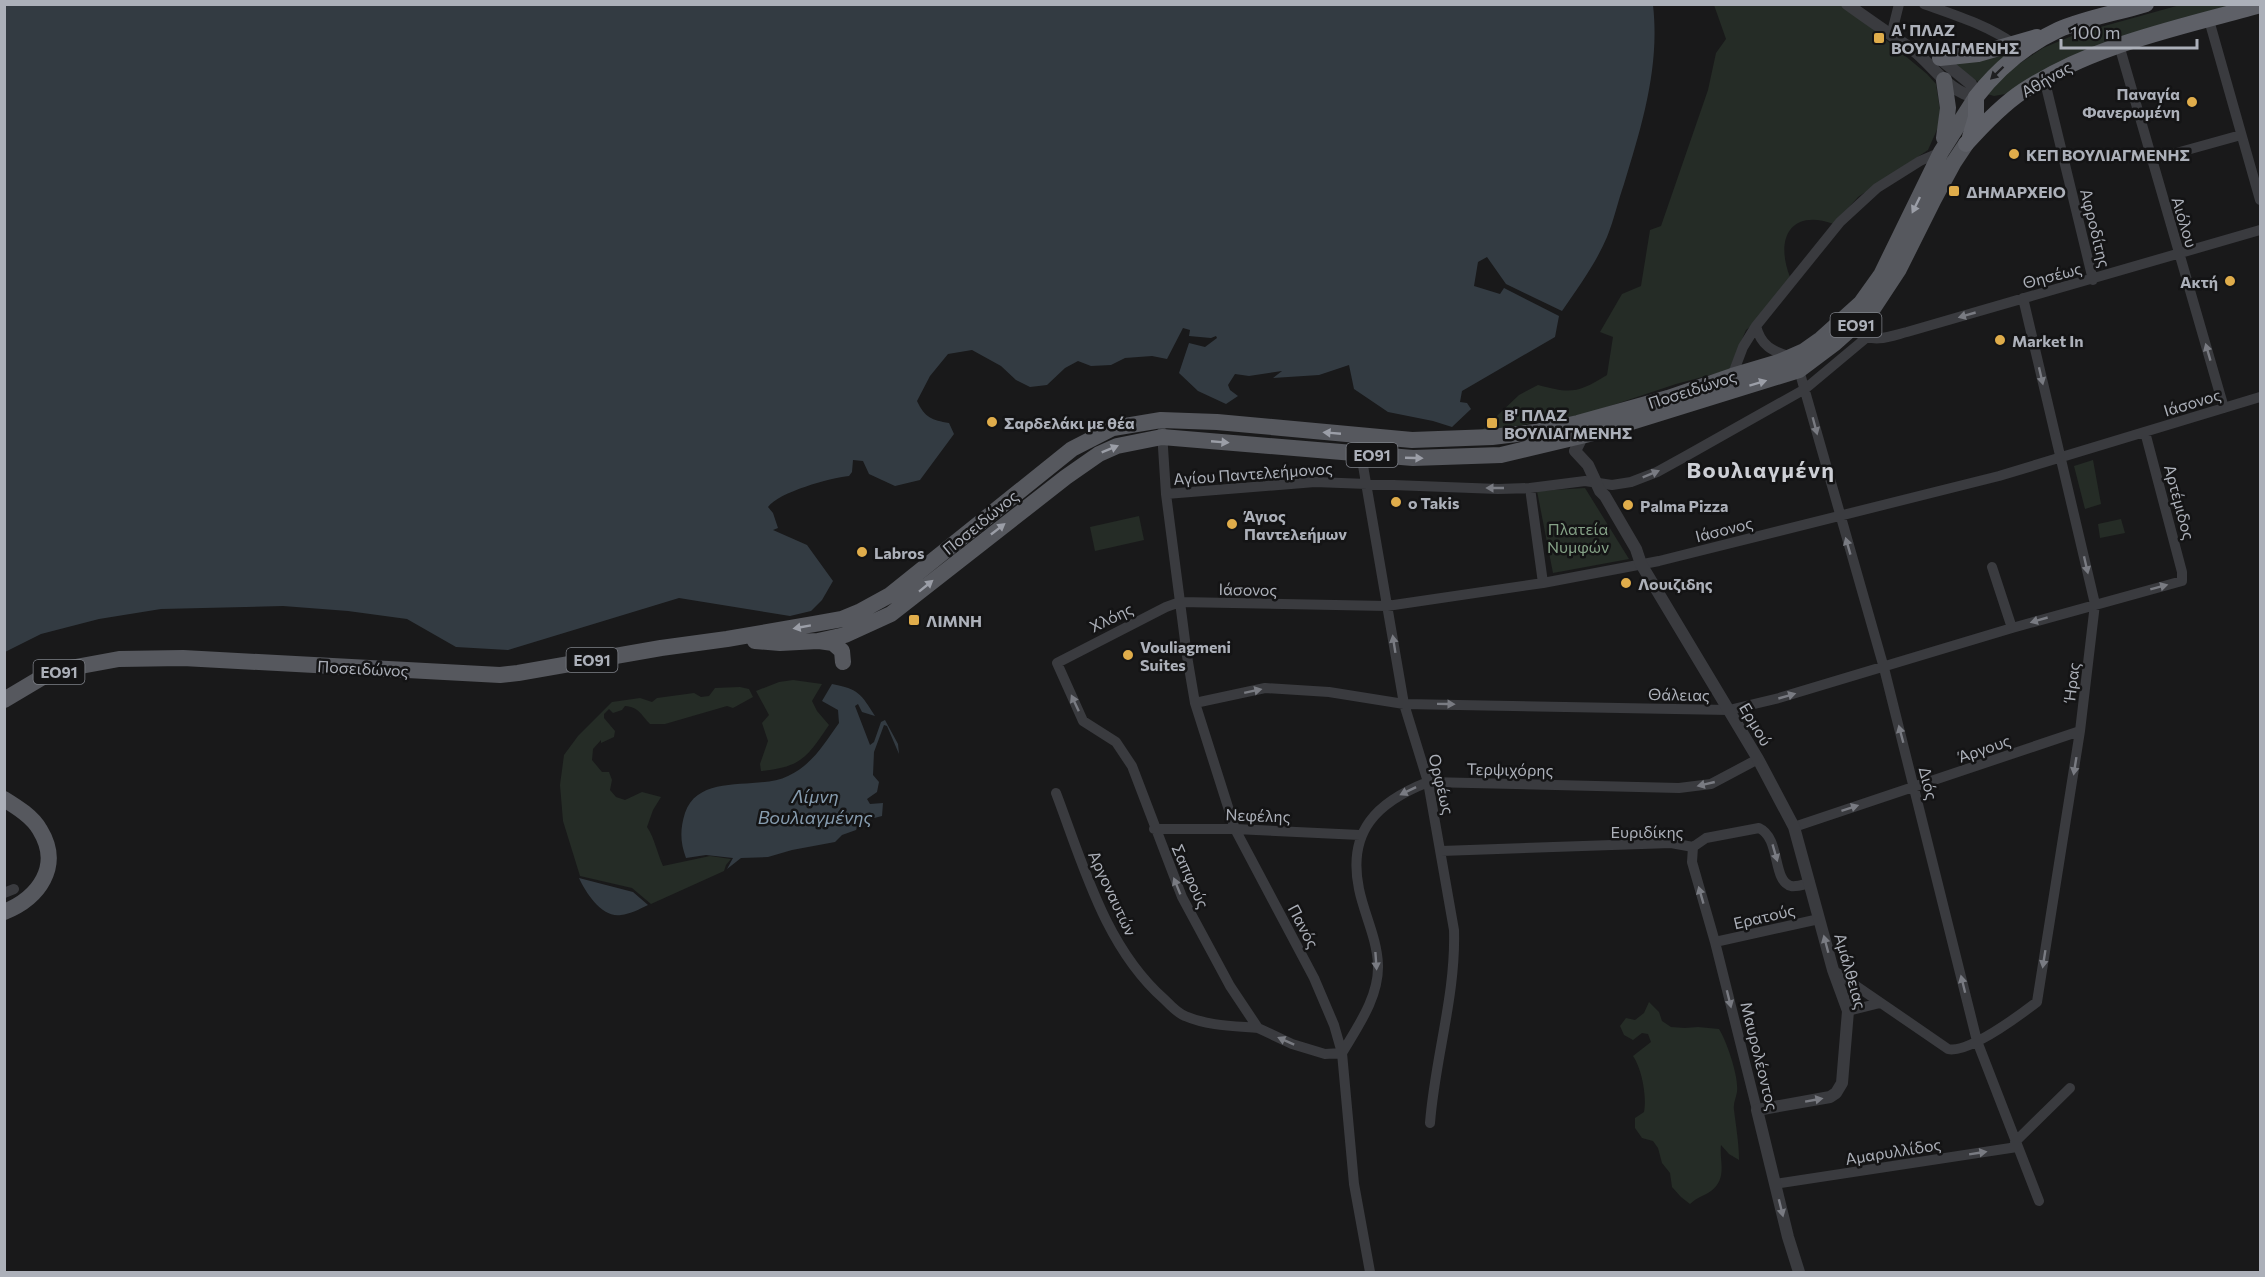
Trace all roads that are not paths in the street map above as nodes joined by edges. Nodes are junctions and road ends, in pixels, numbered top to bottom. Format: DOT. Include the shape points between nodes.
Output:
graph roads {
  1 [pos="1847,4"];
  2 [pos="1899,4"];
  3 [pos="1924,4"];
  4 [pos="2146,4"];
  5 [pos="2260,5"];
  6 [pos="2106,10"];
  7 [pos="2209,20"];
  8 [pos="2057,30"];
  9 [pos="1890,36"];
  10 [pos="2014,44"];
  11 [pos="2119,45"];
  12 [pos="1913,51"];
  13 [pos="1940,58"];
  14 [pos="2044,78"];
  15 [pos="1944,80"];
  16 [pos="2022,91"];
  17 [pos="1976,97"];
  18 [pos="1980,129"];
  19 [pos="2241,135"];
  20 [pos="1966,144"];
  21 [pos="1941,152"];
  22 [pos="2151,160"];
  23 [pos="2260,200"];
  24 [pos="2260,230"];
  25 [pos="2180,254"];
  26 [pos="2093,280"];
  27 [pos="2023,298"];
  28 [pos="1756,326"];
  29 [pos="1859,333"];
  30 [pos="1796,364"];
  31 [pos="1732,376"];
  32 [pos="1805,389"];
  33 [pos="2260,397"];
  34 [pos="2224,408"];
  35 [pos="1161,420"];
  36 [pos="1580,430"];
  37 [pos="2145,432"];
  38 [pos="1162,438"];
  39 [pos="1361,454"];
  40 [pos="2061,457"];
  41 [pos="1366,483"];
  42 [pos="1598,486"];
  43 [pos="1530,488"];
  44 [pos="1166,494"];
  45 [pos="1839,516"];
  46 [pos="1640,561"];
  47 [pos="1992,567"];
  48 [pos="2182,581"];
  49 [pos="1543,582"];
  50 [pos="1180,602"];
  51 [pos="2096,604"];
  52 [pos="1388,606"];
  53 [pos="860,620"];
  54 [pos="2012,628"];
  55 [pos="728,639"];
  56 [pos="818,641"];
  57 [pos="843,662"];
  58 [pos="1057,663"];
  59 [pos="1884,668"];
  60 [pos="4,700"];
  61 [pos="1195,702"];
  62 [pos="1404,704"];
  63 [pos="1729,710"];
  64 [pos="2080,731"];
  65 [pos="1758,759"];
  66 [pos="1428,782"];
  67 [pos="1915,787"];
  68 [pos="1056,793"];
  69 [pos="4,799"];
  70 [pos="1794,827"];
  71 [pos="1154,829"];
  72 [pos="1235,829"];
  73 [pos="1360,835"];
  74 [pos="1693,847"];
  75 [pos="1441,851"];
  76 [pos="1810,883"];
  77 [pos="4,912"];
  78 [pos="1819,919"];
  79 [pos="1715,942"];
  80 [pos="1833,970"];
  81 [pos="1880,1003"];
  82 [pos="1848,1011"];
  83 [pos="1258,1028"];
  84 [pos="1977,1041"];
  85 [pos="1342,1053"];
  86 [pos="2070,1088"];
  87 [pos="1756,1110"];
  88 [pos="1430,1123"];
  89 [pos="2016,1145"];
  90 [pos="1775,1184"];
  91 [pos="2038,1201"];
  92 [pos="1370,1272"];
  93 [pos="1799,1272"];
  1 -- 9 [label="street"];
  2 -- 9 [label="street"];
  3 -- 10 [label="street" via="1969,20"];
  4 -- 6 [label="highway, Αθήνας / ΕΟ91"];
  5 -- 7 [label="highway, Αθήνας / ΕΟ91"];
  6 -- 8 [label="highway, Αθήνας / ΕΟ91"];
  7 -- 11 [label="highway, Αθήνας / ΕΟ91"];
  7 -- 19 [label="street"];
  8 -- 10 [label="highway"];
  8 -- 17 [label="highway, Αθήνας / ΕΟ91, one-way" via="2006,65"];
  9 -- 12 [label="street"];
  10 -- 13 [label="highway" via="1978,54"];
  11 -- 14 [label="highway, Αθήνας / ΕΟ91" via="2068,64"];
  11 -- 22 [label="street, Αιόλου"];
  12 -- 13 [label="street"];
  12 -- 15 [label="street"];
  13 -- 17 [label="street" via="1971,84"];
  14 -- 16 [label="highway, Αθήνας / ΕΟ91"];
  14 -- 26 [label="street, Αφροδίτης"];
  15 -- 17 [label="street"];
  15 -- 21 [label="main road" via="1948,108"];
  16 -- 17 [label="highway" via="1996,99"];
  16 -- 18 [label="highway, Αθήνας / ΕΟ91"];
  17 -- 20 [label="highway" via="1976,117"];
  17 -- 21 [label="main road, Ποσειδώνος / ΕΟ91"];
  18 -- 20 [label="highway, Ποσειδώνος / ΕΟ91"];
  19 -- 22 [label="street"];
  19 -- 23 [label="street"];
  20 -- 29 [label="main road, Ποσειδώνος / ΕΟ91" via="1892,281"];
  21 -- 28 [label="street" via="1920,160 1859,202"];
  21 -- 30 [label="main road, Ποσειδώνος / ΕΟ91, one-way" via="1888,261 1861,303"];
  22 -- 25 [label="street, Αιόλου"];
  24 -- 25 [label="street, Θησέως"];
  25 -- 26 [label="street, Θησέως"];
  34 -- 25 [label="street, Αιόλου, one-way"];
  26 -- 27 [label="street, Θησέως"];
  27 -- 29 [label="street, Θησέως, one-way" via="1877,339"];
  27 -- 40 [label="street, Ήρας, one-way"];
  28 -- 30 [label="street" via="1767,348"];
  28 -- 31 [label="street"];
  29 -- 30 [label="main road, Ποσειδώνος / ΕΟ91"];
  29 -- 32 [label="street, Αγίου Παντελεήμονος"];
  30 -- 31 [label="main road, Ποσειδώνος / ΕΟ91"];
  30 -- 32 [label="street, Διός"];
  36 -- 30 [label="main road, Ποσειδώνος / ΕΟ91, one-way"];
  31 -- 36 [label="main road, Ποσειδώνος / ΕΟ91"];
  42 -- 32 [label="street, Αγίου Παντελεήμονος, one-way" via="1631,482 1657,472"];
  32 -- 45 [label="street, Διός, one-way"];
  33 -- 34 [label="street, Ιάσονος"];
  34 -- 37 [label="street, Ιάσονος"];
  36 -- 35 [label="main road, Ποσειδώνος / ΕΟ91, one-way" via="1439,440"];
  35 -- 38 [label="street"];
  35 -- 53 [label="main road, Ποσειδώνος / ΕΟ91" via="1113,428 1072,449"];
  39 -- 36 [label="main road, Ποσειδώνος / ΕΟ91, one-way" via="1422,459 1501,455"];
  36 -- 42 [label="street, Ερμού" via="1584,461"];
  37 -- 40 [label="street, Ιάσονος"];
  37 -- 48 [label="street, Αρτέμιδος"];
  38 -- 39 [label="main road, Ποσειδώνος / ΕΟ91, one-way"];
  38 -- 44 [label="street"];
  53 -- 38 [label="main road, Ποσειδώνος / ΕΟ91, one-way" via="891,614 1083,464 1118,446"];
  39 -- 41 [label="street, Ορφέως"];
  40 -- 45 [label="street, Ιάσονος"];
  40 -- 51 [label="street, Ήρας, one-way"];
  43 -- 41 [label="street, Αγίου Παντελεήμονος, one-way"];
  41 -- 44 [label="street, Αγίου Παντελεήμονος" via="1314,482"];
  41 -- 52 [label="street, Ορφέως"];
  42 -- 43 [label="street, Αγίου Παντελεήμονος"];
  42 -- 46 [label="street, Ερμού"];
  43 -- 49 [label="street"];
  44 -- 50 [label="street"];
  45 -- 46 [label="street, Ιάσονος"];
  59 -- 45 [label="street, Διός, one-way"];
  46 -- 49 [label="street, Ιάσονος"];
  46 -- 63 [label="street, Ερμού"];
  47 -- 54 [label="street"];
  51 -- 48 [label="street, Θάλειας, one-way"];
  49 -- 52 [label="street, Ιάσονος"];
  50 -- 52 [label="street, Ιάσονος"];
  50 -- 58 [label="street, Χλόης"];
  50 -- 61 [label="street, Πανός"];
  51 -- 54 [label="street, Θάλειας, one-way"];
  51 -- 64 [label="street, Ήρας"];
  62 -- 52 [label="street, Ορφέως, one-way"];
  53 -- 55 [label="main road, Ποσειδώνος / ΕΟ91, one-way"];
  53 -- 56 [label="main road, Ποσειδώνος / ΕΟ91" via="845,634"];
  54 -- 59 [label="street, Θάλειας"];
  55 -- 56 [label="main road, Ποσειδώνος / ΕΟ91"];
  55 -- 60 [label="main road, Ποσειδώνος / ΕΟ91" via="486,675 183,658 119,659 41,678"];
  56 -- 57 [label="main road" via="837,645"];
  71 -- 58 [label="street, Σαπφούς, one-way" via="1131,766 1116,742 1083,722"];
  63 -- 59 [label="street, Θάλειας, one-way"];
  67 -- 59 [label="street, Διός, one-way"];
  61 -- 62 [label="street, Θάλειας, one-way" via="1265,688 1329,692"];
  61 -- 72 [label="street, Πανός"];
  62 -- 63 [label="street, Θάλειας, one-way"];
  62 -- 66 [label="street, Ορφέως"];
  63 -- 65 [label="street, Ερμού"];
  64 -- 67 [label="street, Άργους"];
  64 -- 84 [label="street, Ήρας, one-way" via="2037,1002"];
  65 -- 66 [label="street, Τερψιχόρης, one-way" via="1712,784 1679,788"];
  65 -- 70 [label="street, Ερμού"];
  66 -- 73 [label="street, Τερψιχόρης, one-way" via="1386,803"];
  66 -- 75 [label="street, Ορφέως"];
  70 -- 67 [label="street, Άργους, one-way"];
  84 -- 67 [label="street, Διός, one-way"];
  68 -- 83 [label="street, Αργοναυτών" via="1085,873 1115,939 1147,984 1183,1016 1206,1023"];
  69 -- 77 [label="main road" via="40,828 48,853 47,872 39,888 24,902"];
  70 -- 76 [label="street, Ερμού"];
  71 -- 72 [label="street, Νεφέλης"];
  83 -- 71 [label="street, Σαπφούς, one-way" via="1230,986 1182,897"];
  72 -- 73 [label="street, Νεφέλης"];
  72 -- 85 [label="street, Πανός" via="1314,978"];
  73 -- 85 [label="street, one-way" via="1356,864 1359,889 1378,966 1372,1001"];
  74 -- 75 [label="street, Ευριδίκης" via="1671,843"];
  74 -- 76 [label="street, Ευριδίκης, one-way" via="1706,838 1759,828 1771,838 1782,878 1791,886"];
  79 -- 74 [label="street, Μαυρολέοντος, one-way" via="1692,862"];
  75 -- 88 [label="street, Ορφέως" via="1455,954"];
  76 -- 78 [label="street, Ερμού"];
  78 -- 79 [label="street, Ερατούς"];
  80 -- 78 [label="street, Αμάλθειας, one-way"];
  79 -- 87 [label="street, Μαυρολέοντος, one-way"];
  80 -- 81 [label="street, Ήρας"];
  80 -- 82 [label="street, Αμάλθειας"];
  81 -- 82 [label="street"];
  81 -- 84 [label="street, Ήρας" via="1948,1049 1956,1051"];
  87 -- 82 [label="street, Αμάλθειας, one-way" via="1836,1093 1842,1083"];
  85 -- 83 [label="street, one-way" via="1325,1054"];
  84 -- 89 [label="street, Διός"];
  85 -- 92 [label="street, Πανός" via="1354,1184"];
  86 -- 89 [label="street"];
  87 -- 90 [label="street, Μαυρολέοντος"];
  90 -- 89 [label="street, Αμαρυλλίδος, one-way"];
  89 -- 91 [label="street, Διός"];
  90 -- 93 [label="street, Μαυρολέοντος, one-way"];
}
